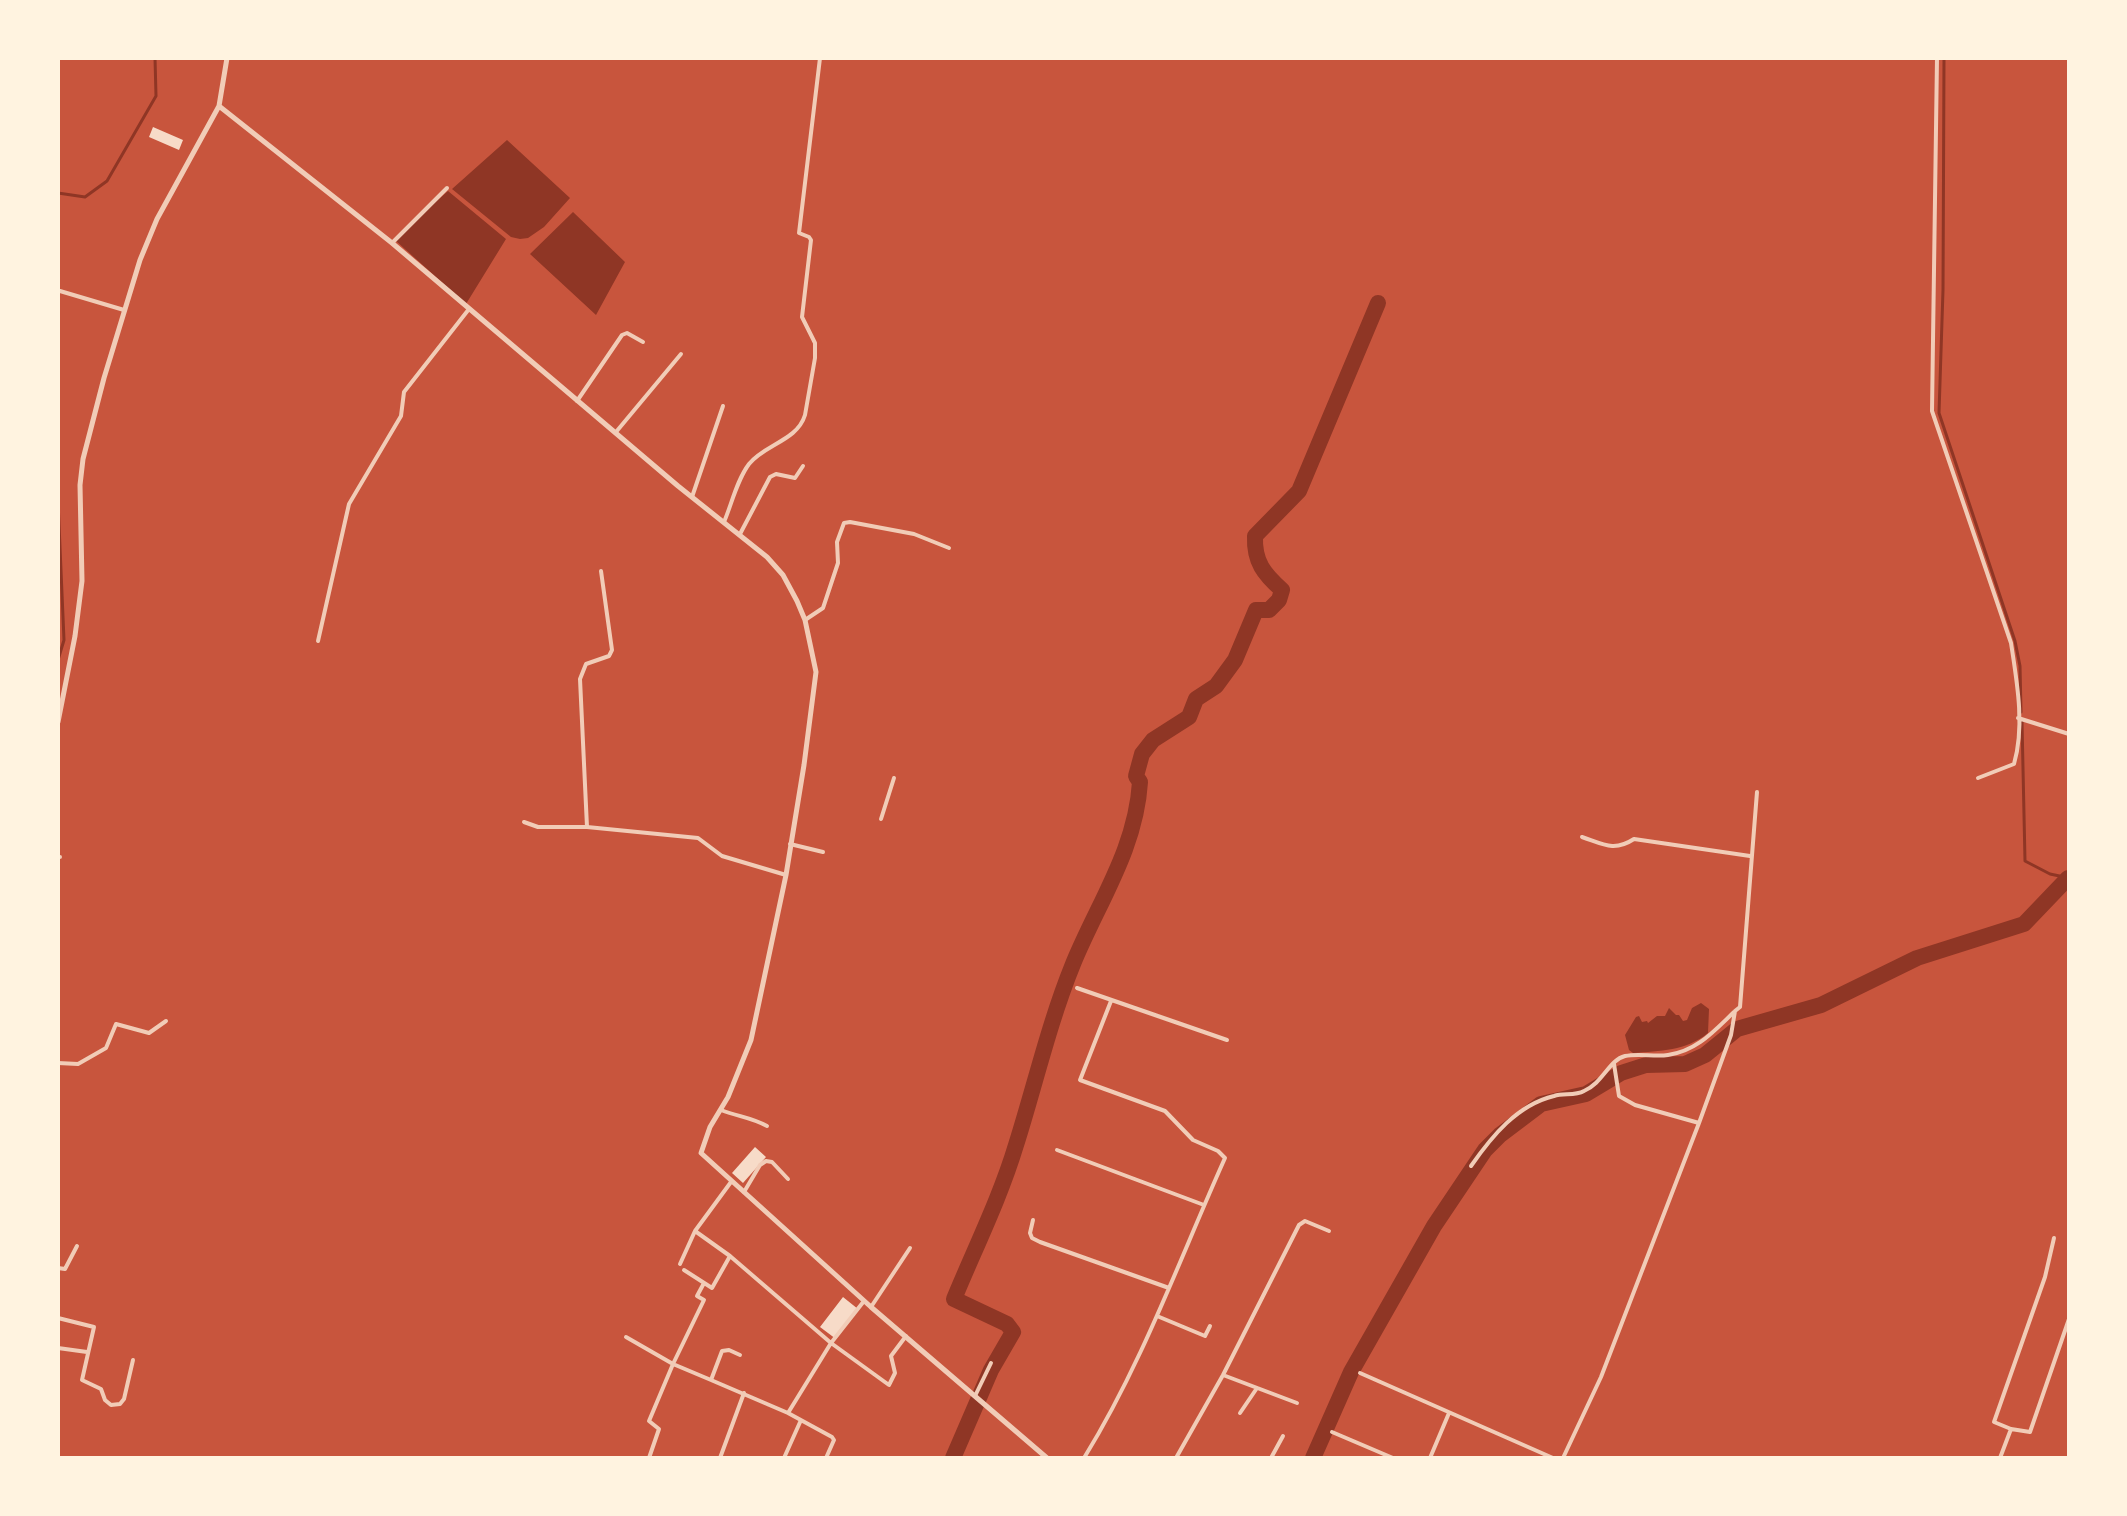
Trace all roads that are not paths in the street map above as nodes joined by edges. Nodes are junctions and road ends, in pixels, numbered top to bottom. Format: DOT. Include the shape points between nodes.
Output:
graph roads {
  1 [pos="227,58"];
  2 [pos="820,58"];
  3 [pos="1937,58"];
  4 [pos="219,106"];
  5 [pos="447,188"];
  6 [pos="392,243"];
  7 [pos="60,291"];
  8 [pos="469,309"];
  9 [pos="124,310"];
  10 [pos="643,342"];
  11 [pos="681,354"];
  12 [pos="577,401"];
  13 [pos="723,406"];
  14 [pos="616,432"];
  15 [pos="803,466"];
  16 [pos="692,497"];
  17 [pos="724,522"];
  18 [pos="740,534"];
  19 [pos="949,548"];
  20 [pos="601,571"];
  21 [pos="805,620"];
  22 [pos="318,641"];
  23 [pos="2018,718"];
  24 [pos="58,722"];
  25 [pos="2069,734"];
  26 [pos="894,778"];
  27 [pos="1978,778"];
  28 [pos="1757,792"];
  29 [pos="881,819"];
  30 [pos="524,822"];
  31 [pos="587,827"];
  32 [pos="1582,837"];
  33 [pos="790,844"];
  34 [pos="823,852"];
  35 [pos="1750,856"];
  36 [pos="786,875"];
  37 [pos="1077,988"];
  38 [pos="1111,1001"];
  39 [pos="1735,1011"];
  40 [pos="166,1021"];
  41 [pos="1227,1040"];
  42 [pos="1614,1061"];
  43 [pos="58,1063"];
  44 [pos="721,1110"];
  45 [pos="1699,1123"];
  46 [pos="767,1126"];
  47 [pos="1057,1150"];
  48 [pos="1471,1166"];
  49 [pos="788,1179"];
  50 [pos="731,1182"];
  51 [pos="744,1192"];
  52 [pos="1204,1205"];
  53 [pos="1033,1220"];
  54 [pos="695,1231"];
  55 [pos="1329,1231"];
  56 [pos="2054,1238"];
  57 [pos="77,1246"];
  58 [pos="910,1248"];
  59 [pos="730,1256"];
  60 [pos="680,1264"];
  61 [pos="58,1268"];
  62 [pos="684,1270"];
  63 [pos="704,1283"];
  64 [pos="1169,1288"];
  65 [pos="864,1301"];
  66 [pos="871,1307"];
  67 [pos="1157,1316"];
  68 [pos="58,1318"];
  69 [pos="2069,1319"];
  70 [pos="1210,1326"];
  71 [pos="906,1336"];
  72 [pos="626,1337"];
  73 [pos="831,1343"];
  74 [pos="58,1348"];
  75 [pos="87,1352"];
  76 [pos="740,1355"];
  77 [pos="133,1360"];
  78 [pos="991,1363"];
  79 [pos="673,1364"];
  80 [pos="1360,1373"];
  81 [pos="1223,1375"];
  82 [pos="711,1380"];
  83 [pos="1257,1388"];
  84 [pos="744,1393"];
  85 [pos="977,1399"];
  86 [pos="1297,1403"];
  87 [pos="788,1413"];
  88 [pos="1240,1413"];
  89 [pos="1449,1413"];
  90 [pos="801,1420"];
  91 [pos="2011,1429"];
  92 [pos="1332,1432"];
  93 [pos="1283,1436"];
  94 [pos="649,1458"];
  95 [pos="720,1458"];
  96 [pos="784,1458"];
  97 [pos="826,1458"];
  98 [pos="1047,1458"];
  99 [pos="1084,1458"];
  100 [pos="1176,1458"];
  101 [pos="1271,1458"];
  102 [pos="1393,1458"];
  103 [pos="1430,1458"];
  104 [pos="1553,1458"];
  105 [pos="1563,1458"];
  106 [pos="2000,1458"];
  1 -- 4 [label="street"];
  2 -- 17 [label="street" via="799,233 811,240 802,317 815,343 805,415 795,431 748,466"];
  3 -- 23 [label="street" via="1932,411 2011,643"];
  4 -- 6 [label="street"];
  4 -- 9 [label="street" via="157,219"];
  5 -- 6 [label="street"];
  6 -- 8 [label="street"];
  7 -- 9 [label="street"];
  8 -- 12 [label="street"];
  8 -- 22 [label="street" via="404,392 401,416 349,504"];
  9 -- 24 [label="street" via="81,470 82,581"];
  10 -- 12 [label="street" via="622,335"];
  11 -- 14 [label="street"];
  12 -- 14 [label="street"];
  13 -- 16 [label="street"];
  14 -- 16 [label="street"];
  15 -- 18 [label="street" via="795,478 770,477"];
  16 -- 17 [label="street"];
  17 -- 18 [label="street"];
  18 -- 21 [label="street" via="783,575"];
  19 -- 21 [label="street" via="914,534 844,523 823,608"];
  20 -- 31 [label="street" via="612,650 586,664 580,679"];
  21 -- 33 [label="street" via="815,687"];
  23 -- 25 [label="street"];
  23 -- 27 [label="street" via="2014,764"];
  26 -- 29 [label="street"];
  28 -- 35 [label="street"];
  30 -- 31 [label="street"];
  31 -- 36 [label="street" via="698,838 722,856"];
  32 -- 35 [label="street" via="1614,847 1634,839"];
  33 -- 34 [label="street"];
  33 -- 36 [label="street"];
  35 -- 39 [label="street" via="1740,1007"];
  36 -- 44 [label="street" via="751,1040"];
  37 -- 38 [label="street"];
  38 -- 41 [label="street"];
  38 -- 52 [label="street" via="1080,1080 1152,1104 1193,1140 1225,1158"];
  39 -- 42 [label="street" via="1690,1049"];
  39 -- 45 [label="street"];
  40 -- 43 [label="street" via="149,1033 116,1024 106,1048 78,1064"];
  42 -- 45 [label="street" via="1619,1096"];
  42 -- 48 [label="street" via="1603,1079 1586,1091 1555,1095 1522,1110 1496,1132"];
  44 -- 46 [label="street"];
  44 -- 50 [label="street" via="701,1153"];
  45 -- 105 [label="street" via="1601,1377"];
  47 -- 52 [label="street"];
  49 -- 51 [label="street" via="766,1161"];
  50 -- 51 [label="street"];
  50 -- 54 [label="street"];
  51 -- 65 [label="street"];
  52 -- 64 [label="street"];
  53 -- 64 [label="street" via="1032,1238"];
  54 -- 59 [label="street"];
  54 -- 60 [label="street"];
  55 -- 81 [label="street" via="1305,1221 1299,1225"];
  56 -- 91 [label="street" via="1994,1422"];
  57 -- 61 [label="street" via="68,1266"];
  58 -- 66 [label="street"];
  59 -- 63 [label="street" via="712,1288"];
  59 -- 73 [label="street"];
  62 -- 63 [label="street"];
  63 -- 79 [label="street" via="697,1296 704,1300"];
  64 -- 67 [label="street"];
  65 -- 66 [label="street"];
  65 -- 73 [label="street"];
  66 -- 71 [label="street"];
  67 -- 70 [label="street" via="1205,1336"];
  67 -- 99 [label="street"];
  68 -- 75 [label="street" via="94,1327"];
  69 -- 91 [label="street" via="2032,1429"];
  71 -- 73 [label="street" via="891,1356 895,1373 889,1385"];
  71 -- 85 [label="street"];
  72 -- 79 [label="street"];
  73 -- 87 [label="street"];
  74 -- 75 [label="street"];
  75 -- 77 [label="street" via="82,1380 101,1389 111,1405 122,1403"];
  76 -- 82 [label="street" via="722,1351"];
  78 -- 85 [label="street"];
  79 -- 82 [label="street"];
  79 -- 94 [label="street" via="649,1421 659,1429"];
  80 -- 89 [label="street"];
  81 -- 83 [label="street"];
  81 -- 100 [label="street"];
  82 -- 84 [label="street"];
  83 -- 86 [label="street"];
  83 -- 88 [label="street"];
  84 -- 87 [label="street"];
  84 -- 95 [label="street"];
  85 -- 98 [label="street"];
  87 -- 90 [label="street"];
  89 -- 103 [label="street"];
  89 -- 104 [label="street"];
  90 -- 96 [label="street"];
  90 -- 97 [label="street" via="834,1440"];
  91 -- 106 [label="street"];
  92 -- 102 [label="street"];
  93 -- 101 [label="street"];
}
